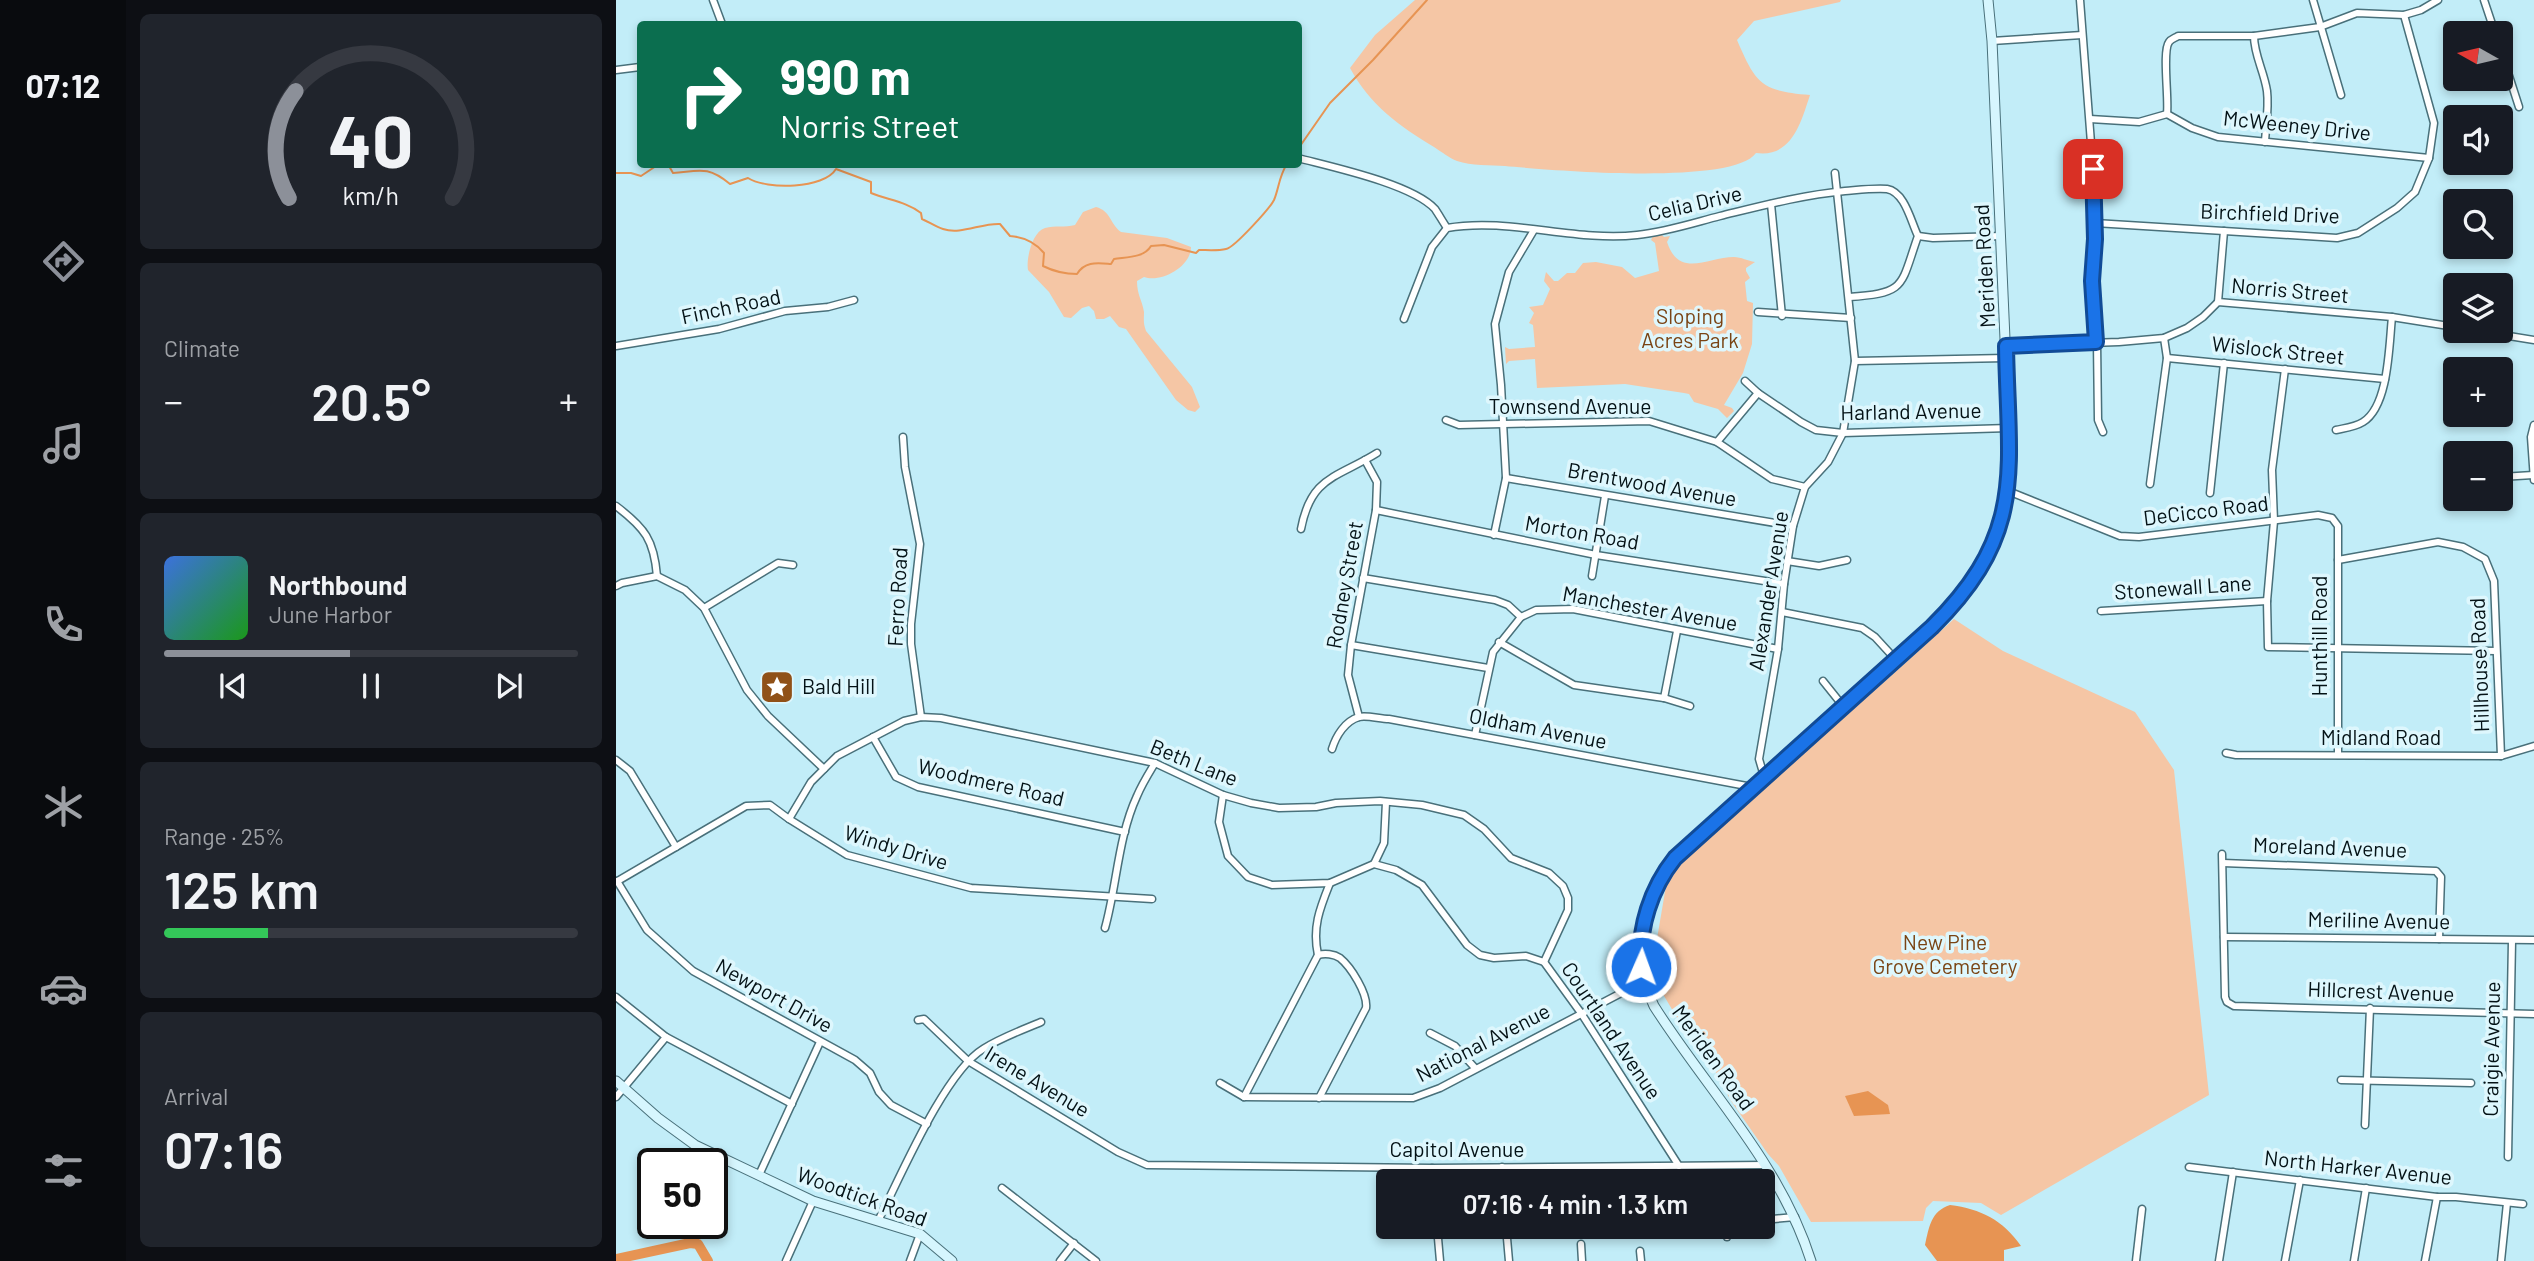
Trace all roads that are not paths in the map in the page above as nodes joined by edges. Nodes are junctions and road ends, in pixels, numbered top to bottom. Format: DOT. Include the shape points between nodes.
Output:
graph roads {
  1 [pos="713,0"];
  2 [pos="1988,0"];
  3 [pos="2080,0"];
  4 [pos="2313,0"];
  5 [pos="2438,0"];
  6 [pos="2484,0"];
  7 [pos="2404,15"];
  8 [pos="721,21"];
  9 [pos="2491,21"];
  10 [pos="2320,27"];
  11 [pos="2082,35"];
  12 [pos="2254,36"];
  13 [pos="1993,40"];
  14 [pos="637,67"];
  15 [pos="616,70"];
  16 [pos="2513,88"];
  17 [pos="2341,95"];
  18 [pos="2519,107"];
  19 [pos="2167,114"];
  20 [pos="2090,119"];
  21 [pos="2265,142"];
  22 [pos="2428,158"];
  23 [pos="1302,159"];
  24 [pos="1835,173"];
  25 [pos="1837,192"];
  26 [pos="1771,204"];
  27 [pos="2095,223"];
  28 [pos="1447,228"];
  29 [pos="1534,230"];
  30 [pos="2224,231"];
  31 [pos="1918,236"];
  32 [pos="2001,236"];
  33 [pos="1849,297"];
  34 [pos="854,300"];
  35 [pos="2218,302"];
  36 [pos="1758,312"];
  37 [pos="1782,316"];
  38 [pos="2392,317"];
  39 [pos="1851,318"];
  40 [pos="1404,319"];
  41 [pos="2443,325"];
  42 [pos="2513,337"];
  43 [pos="2164,338"];
  44 [pos="2534,340"];
  45 [pos="2096,342"];
  46 [pos="616,346"];
  47 [pos="2006,346"];
  48 [pos="2168,358"];
  49 [pos="2006,359"];
  50 [pos="1855,361"];
  51 [pos="2224,363"];
  52 [pos="2286,369"];
  53 [pos="2385,379"];
  54 [pos="1745,381"];
  55 [pos="1758,393"];
  56 [pos="1446,420"];
  57 [pos="1503,425"];
  58 [pos="2534,425"];
  59 [pos="2009,428"];
  60 [pos="2336,430"];
  61 [pos="2102,432"];
  62 [pos="1843,433"];
  63 [pos="903,437"];
  64 [pos="1717,442"];
  65 [pos="1377,453"];
  66 [pos="1366,460"];
  67 [pos="2513,477"];
  68 [pos="2534,477"];
  69 [pos="1506,478"];
  70 [pos="2150,484"];
  71 [pos="1805,487"];
  72 [pos="2008,491"];
  73 [pos="2210,493"];
  74 [pos="1605,496"];
  75 [pos="616,506"];
  76 [pos="1376,510"];
  77 [pos="2332,518"];
  78 [pos="2274,521"];
  79 [pos="1793,526"];
  80 [pos="1301,529"];
  81 [pos="1494,535"];
  82 [pos="1596,555"];
  83 [pos="1847,560"];
  84 [pos="2338,560"];
  85 [pos="1787,561"];
  86 [pos="793,565"];
  87 [pos="657,576"];
  88 [pos="1592,576"];
  89 [pos="1363,578"];
  90 [pos="1784,584"];
  91 [pos="616,586"];
  92 [pos="2267,601"];
  93 [pos="704,608"];
  94 [pos="2101,611"];
  95 [pos="1782,612"];
  96 [pos="1521,617"];
  97 [pos="1677,631"];
  98 [pos="1499,642"];
  99 [pos="1351,645"];
  100 [pos="1778,649"];
  101 [pos="2338,650"];
  102 [pos="2496,650"];
  103 [pos="1897,661"];
  104 [pos="1488,668"];
  105 [pos="1823,681"];
  106 [pos="1664,698"];
  107 [pos="1690,706"];
  108 [pos="1843,706"];
  109 [pos="921,717"];
  110 [pos="1359,717"];
  111 [pos="1475,735"];
  112 [pos="873,737"];
  113 [pos="2534,746"];
  114 [pos="1332,749"];
  115 [pos="2227,753"];
  116 [pos="2338,755"];
  117 [pos="2501,756"];
  118 [pos="616,760"];
  119 [pos="1155,762"];
  120 [pos="824,769"];
  121 [pos="1764,775"];
  122 [pos="1752,787"];
  123 [pos="1223,795"];
  124 [pos="1386,802"];
  125 [pos="789,819"];
  126 [pos="1125,832"];
  127 [pos="676,847"];
  128 [pos="2222,854"];
  129 [pos="2223,863"];
  130 [pos="1374,864"];
  131 [pos="617,882"];
  132 [pos="1330,883"];
  133 [pos="1114,897"];
  134 [pos="1152,898"];
  135 [pos="1105,928"];
  136 [pos="2224,937"];
  137 [pos="2439,939"];
  138 [pos="2534,940"];
  139 [pos="2512,941"];
  140 [pos="1318,955"];
  141 [pos="1544,962"];
  142 [pos="1644,981"];
  143 [pos="616,997"];
  144 [pos="2370,1008"];
  145 [pos="1581,1013"];
  146 [pos="2511,1014"];
  147 [pos="2534,1014"];
  148 [pos="918,1020"];
  149 [pos="1041,1022"];
  150 [pos="1430,1032"];
  151 [pos="666,1037"];
  152 [pos="820,1042"];
  153 [pos="968,1061"];
  154 [pos="1475,1068"];
  155 [pos="2341,1080"];
  156 [pos="2366,1080"];
  157 [pos="1220,1083"];
  158 [pos="2471,1083"];
  159 [pos="620,1085"];
  160 [pos="616,1097"];
  161 [pos="1244,1097"];
  162 [pos="1319,1098"];
  163 [pos="792,1104"];
  164 [pos="927,1124"];
  165 [pos="2365,1125"];
  166 [pos="2508,1157"];
  167 [pos="1147,1165"];
  168 [pos="1767,1165"];
  169 [pos="1679,1166"];
  170 [pos="1502,1167"];
  171 [pos="1633,1167"];
  172 [pos="2189,1167"];
  173 [pos="1432,1168"];
  174 [pos="2233,1172"];
  175 [pos="759,1175"];
  176 [pos="2300,1180"];
  177 [pos="1002,1188"];
  178 [pos="2366,1188"];
  179 [pos="2437,1197"];
  180 [pos="813,1201"];
  181 [pos="2507,1203"];
  182 [pos="2524,1204"];
  183 [pos="2142,1209"];
  184 [pos="1795,1217"];
  185 [pos="1775,1219"];
  186 [pos="878,1222"];
  187 [pos="920,1234"];
  188 [pos="1438,1239"];
  189 [pos="1507,1239"];
  190 [pos="1074,1244"];
  191 [pos="1581,1244"];
  192 [pos="1640,1251"];
  193 [pos="786,1261"];
  194 [pos="910,1261"];
  195 [pos="952,1261"];
  196 [pos="1060,1261"];
  197 [pos="1096,1261"];
  198 [pos="1440,1261"];
  199 [pos="1509,1261"];
  200 [pos="1582,1261"];
  201 [pos="1641,1261"];
  202 [pos="1811,1261"];
  203 [pos="2136,1261"];
  204 [pos="2218,1261"];
  205 [pos="2285,1261"];
  206 [pos="2354,1261"];
  207 [pos="2425,1261"];
  208 [pos="2501,1261"];
  1 -- 8 [label="street"];
  2 -- 13 [label="main road, Meriden Road"];
  3 -- 11 [label="street"];
  4 -- 10 [label="street"];
  5 -- 7 [label="street"];
  6 -- 9 [label="street"];
  7 -- 10 [label="street" via="2357,13"];
  7 -- 22 [label="street, Birchfield Drive" via="2434,123"];
  10 -- 12 [label="street"];
  10 -- 17 [label="street"];
  11 -- 13 [label="street"];
  11 -- 20 [label="street"];
  12 -- 19 [label="street" via="2178,36 2168,43"];
  12 -- 21 [label="street" via="2267,94"];
  13 -- 32 [label="main road, Meriden Road"];
  14 -- 15 [label="street"];
  16 -- 18 [label="street"];
  19 -- 20 [label="street" via="2139,122"];
  19 -- 21 [label="street, McWeeney Drive" via="2218,137"];
  20 -- 27 [label="street"];
  21 -- 22 [label="street, McWeeney Drive"];
  22 -- 30 [label="street, Birchfield Drive" via="2415,192 2358,233 2337,238"];
  23 -- 28 [label="street" via="1421,198"];
  24 -- 25 [label="street, Alexander Avenue"];
  25 -- 26 [label="street, Celia Drive"];
  25 -- 31 [label="street, Celia Drive" via="1895,191"];
  25 -- 33 [label="street, Alexander Avenue"];
  26 -- 29 [label="street, Celia Drive" via="1638,235"];
  26 -- 37 [label="street"];
  27 -- 30 [label="street, Birchfield Drive"];
  27 -- 45 [label="street"];
  28 -- 29 [label="street, Celia Drive"];
  28 -- 40 [label="street" via="1432,247"];
  29 -- 57 [label="street" via="1509,272 1495,324"];
  30 -- 35 [label="street"];
  31 -- 32 [label="street"];
  31 -- 33 [label="street" via="1901,284 1887,293"];
  32 -- 47 [label="main road, Meriden Road"];
  33 -- 39 [label="street, Alexander Avenue"];
  34 -- 46 [label="street, Finch Road"];
  35 -- 38 [label="street, Norris Street"];
  35 -- 43 [label="street, Norris Street" via="2187,328"];
  36 -- 37 [label="street"];
  37 -- 39 [label="street"];
  38 -- 41 [label="street, Norris Street"];
  38 -- 53 [label="street"];
  39 -- 50 [label="street, Alexander Avenue"];
  42 -- 44 [label="street"];
  43 -- 45 [label="street, Norris Street"];
  43 -- 48 [label="street"];
  45 -- 47 [label="street, Norris Street"];
  45 -- 61 [label="street"];
  47 -- 49 [label="main road, Meriden Road"];
  48 -- 51 [label="street, Wislock Street"];
  48 -- 70 [label="street"];
  49 -- 50 [label="street"];
  49 -- 59 [label="main road, Meriden Road"];
  50 -- 62 [label="street, Alexander Avenue"];
  51 -- 52 [label="street, Wislock Street"];
  51 -- 73 [label="street"];
  52 -- 53 [label="street, Wislock Street"];
  52 -- 78 [label="street" via="2272,470"];
  53 -- 60 [label="street" via="2377,406 2364,421"];
  54 -- 55 [label="street, Harland Avenue"];
  55 -- 62 [label="street, Harland Avenue" via="1816,430"];
  55 -- 64 [label="street"];
  56 -- 57 [label="street, Townsend Avenue" via="1459,425"];
  57 -- 64 [label="street, Townsend Avenue" via="1649,421"];
  57 -- 69 [label="street"];
  58 -- 68 [label="street"];
  59 -- 62 [label="street, Harland Avenue"];
  59 -- 72 [label="main road, Meriden Road"];
  62 -- 71 [label="street, Alexander Avenue" via="1828,462"];
  63 -- 109 [label="street, Ferro Road" via="920,544 911,644"];
  64 -- 71 [label="street, Townsend Avenue" via="1772,479"];
  65 -- 66 [label="street"];
  66 -- 76 [label="street, Rodney Street" via="1377,482"];
  66 -- 80 [label="street" via="1331,477 1313,493"];
  67 -- 68 [label="street"];
  69 -- 74 [label="street, Brentwood Avenue"];
  69 -- 81 [label="street"];
  71 -- 79 [label="street, Alexander Avenue"];
  72 -- 78 [label="street, DeCicco Road" via="2120,536"];
  72 -- 103 [label="main road, Meriden Road" via="1982,567 1950,610"];
  74 -- 79 [label="street, Brentwood Avenue"];
  74 -- 82 [label="street"];
  75 -- 87 [label="street" via="647,534"];
  76 -- 81 [label="street, Morton Road"];
  76 -- 89 [label="street, Rodney Street"];
  77 -- 78 [label="street, DeCicco Road" via="2318,515"];
  77 -- 84 [label="street, Hunthill Road" via="2338,526"];
  78 -- 92 [label="street"];
  79 -- 85 [label="street, Alexander Avenue"];
  81 -- 82 [label="street, Morton Road"];
  82 -- 88 [label="street"];
  82 -- 90 [label="street, Morton Road"];
  83 -- 85 [label="street" via="1819,565"];
  84 -- 101 [label="street, Hunthill Road"];
  84 -- 102 [label="street, Hillhouse Road" via="2438,542 2463,547 2485,559 2494,581"];
  85 -- 90 [label="street, Alexander Avenue"];
  86 -- 93 [label="street" via="778,563"];
  87 -- 91 [label="street"];
  87 -- 93 [label="street" via="685,590"];
  89 -- 96 [label="street" via="1495,600"];
  89 -- 99 [label="street, Rodney Street"];
  90 -- 95 [label="street, Alexander Avenue"];
  92 -- 94 [label="street, Stonewall Lane"];
  92 -- 101 [label="street" via="2268,647"];
  93 -- 120 [label="street" via="747,690"];
  95 -- 100 [label="street, Alexander Avenue"];
  95 -- 103 [label="street" via="1862,628"];
  96 -- 97 [label="street, Manchester Avenue" via="1536,610 1573,610"];
  96 -- 98 [label="street"];
  97 -- 100 [label="street, Manchester Avenue"];
  97 -- 106 [label="street"];
  98 -- 104 [label="street"];
  98 -- 106 [label="street" via="1574,685"];
  99 -- 104 [label="street"];
  99 -- 110 [label="street, Rodney Street" via="1348,675"];
  100 -- 121 [label="street, Alexander Avenue" via="1759,759"];
  101 -- 102 [label="street"];
  101 -- 116 [label="street, Hunthill Road"];
  102 -- 117 [label="street, Hillhouse Road"];
  103 -- 108 [label="main road, Meriden Road"];
  104 -- 111 [label="street"];
  105 -- 108 [label="street"];
  106 -- 107 [label="street"];
  108 -- 121 [label="main road, Meriden Road"];
  109 -- 112 [label="street, Beth Lane"];
  109 -- 119 [label="street, Beth Lane"];
  110 -- 111 [label="street, Oldham Avenue"];
  110 -- 114 [label="street" via="1342,728"];
  111 -- 122 [label="street, Oldham Avenue"];
  112 -- 120 [label="street, Beth Lane" via="837,755"];
  112 -- 126 [label="street, Woodmere Road" via="896,777 918,787"];
  113 -- 117 [label="street, Midland Road"];
  115 -- 116 [label="street, Midland Road"];
  116 -- 117 [label="street, Midland Road"];
  118 -- 127 [label="street" via="630,771"];
  119 -- 123 [label="street, Beth Lane"];
  119 -- 126 [label="street" via="1136,797"];
  120 -- 125 [label="street, Beth Lane"];
  121 -- 122 [label="main road, Meriden Road"];
  122 -- 142 [label="main road, Meriden Road" via="1666,869 1644,923 1640,955"];
  123 -- 124 [label="street, Beth Lane" via="1279,808"];
  123 -- 132 [label="street" via="1219,822 1228,856 1248,877 1272,885"];
  124 -- 130 [label="street" via="1384,843"];
  124 -- 141 [label="street, Beth Lane" via="1464,815 1511,858 1560,881 1569,906"];
  125 -- 127 [label="street, Windy Drive" via="770,805 746,806"];
  125 -- 133 [label="street, Windy Drive" via="847,855 971,888"];
  126 -- 133 [label="street"];
  127 -- 131 [label="street, Windy Drive"];
  128 -- 129 [label="street"];
  129 -- 136 [label="street"];
  129 -- 137 [label="street, Moreland Avenue" via="2436,871 2441,877"];
  130 -- 132 [label="street"];
  130 -- 141 [label="street, Courtland Avenue" via="1422,885 1467,945 1480,955 1526,956"];
  131 -- 152 [label="street, Newport Drive" via="647,930 693,971"];
  132 -- 140 [label="street" via="1315,922"];
  133 -- 134 [label="street, Windy Drive"];
  133 -- 135 [label="street"];
  136 -- 137 [label="street, Meriline Avenue"];
  136 -- 144 [label="street, Hillcrest Avenue" via="2227,1002 2234,1006"];
  137 -- 139 [label="street, Meriline Avenue"];
  138 -- 139 [label="street, Meriline Avenue"];
  139 -- 146 [label="street, Craigie Avenue"];
  140 -- 161 [label="street"];
  140 -- 162 [label="street" via="1339,957 1367,1001"];
  141 -- 145 [label="street, Courtland Avenue"];
  142 -- 145 [label="street, National Avenue"];
  142 -- 168 [label="main road, Meriden Road" via="1670,1031"];
  143 -- 151 [label="street"];
  144 -- 146 [label="street, Hillcrest Avenue"];
  144 -- 156 [label="street"];
  145 -- 154 [label="street, National Avenue"];
  145 -- 169 [label="street, Courtland Avenue"];
  146 -- 147 [label="street, Hillcrest Avenue"];
  146 -- 166 [label="street, Craigie Avenue"];
  148 -- 153 [label="street, Irene Avenue" via="924,1019"];
  149 -- 153 [label="street" via="982,1049"];
  150 -- 154 [label="street" via="1455,1046"];
  151 -- 159 [label="street"];
  151 -- 163 [label="street"];
  152 -- 163 [label="street"];
  152 -- 164 [label="street, Newport Drive" via="855,1060 870,1073 878,1092 891,1105"];
  153 -- 164 [label="street"];
  153 -- 167 [label="street, Irene Avenue"];
  154 -- 162 [label="street, National Avenue" via="1413,1098"];
  155 -- 156 [label="street"];
  156 -- 158 [label="street"];
  156 -- 165 [label="street"];
  157 -- 161 [label="street"];
  159 -- 160 [label="street"];
  159 -- 175 [label="main road, Woodtick Road" via="695,1145"];
  161 -- 162 [label="street, National Avenue"];
  163 -- 175 [label="street"];
  164 -- 186 [label="street"];
  167 -- 173 [label="street, Capitol Avenue"];
  168 -- 169 [label="street, Capitol Avenue"];
  168 -- 184 [label="main road, Meriden Road"];
  169 -- 171 [label="street, Capitol Avenue"];
  170 -- 171 [label="street, Capitol Avenue"];
  170 -- 173 [label="street, Capitol Avenue"];
  172 -- 174 [label="street, North Harker Avenue"];
  174 -- 176 [label="street, North Harker Avenue"];
  174 -- 204 [label="street"];
  175 -- 180 [label="main road, Woodtick Road"];
  176 -- 178 [label="street, North Harker Avenue"];
  176 -- 205 [label="street"];
  177 -- 190 [label="street"];
  178 -- 179 [label="street, North Harker Avenue"];
  178 -- 206 [label="street"];
  179 -- 181 [label="street, North Harker Avenue"];
  179 -- 207 [label="street"];
  180 -- 186 [label="main road, Woodtick Road"];
  180 -- 193 [label="street"];
  181 -- 182 [label="street, North Harker Avenue"];
  181 -- 208 [label="street"];
  183 -- 203 [label="street"];
  184 -- 185 [label="street"];
  184 -- 202 [label="main road, Meriden Road"];
  186 -- 187 [label="main road, Woodtick Road"];
  187 -- 194 [label="street"];
  187 -- 195 [label="main road, Woodtick Road"];
  188 -- 198 [label="street"];
  189 -- 199 [label="street"];
  190 -- 196 [label="street"];
  190 -- 197 [label="street"];
  191 -- 200 [label="street"];
  192 -- 201 [label="street"];
}
